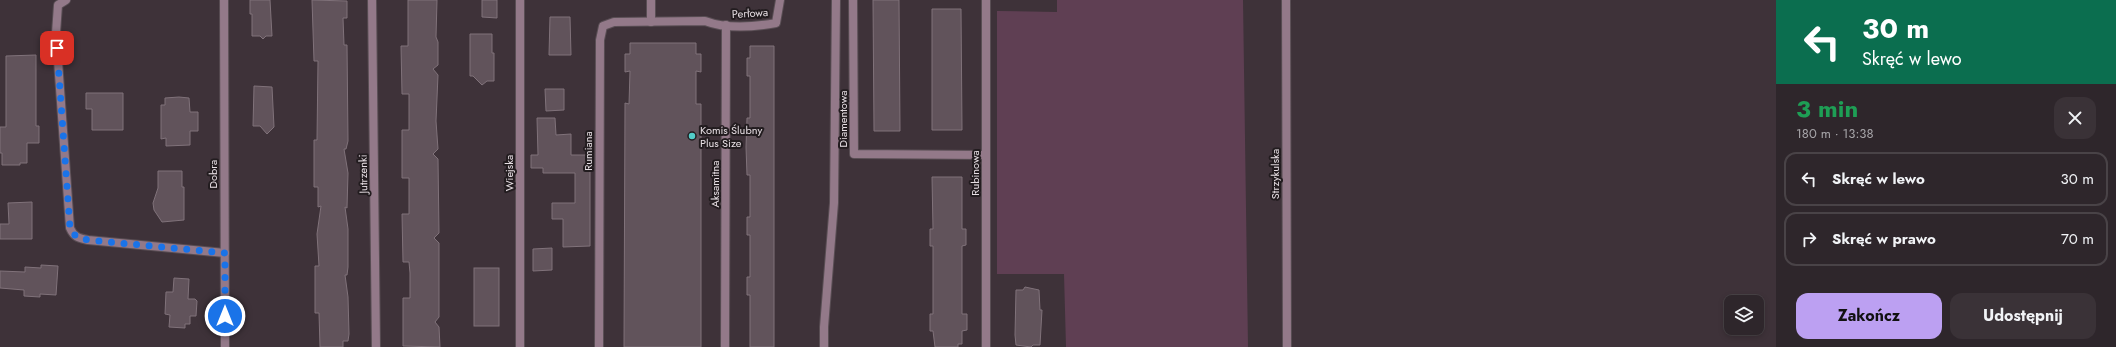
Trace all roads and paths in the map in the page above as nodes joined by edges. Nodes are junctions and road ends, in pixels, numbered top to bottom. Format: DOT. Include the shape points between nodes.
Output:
graph roads {
  1 [pos="66,0"];
  2 [pos="224,0"];
  3 [pos="372,0"];
  4 [pos="520,0"];
  5 [pos="651,0"];
  6 [pos="780,0"];
  7 [pos="836,0"];
  8 [pos="853,0"];
  9 [pos="986,0"];
  10 [pos="1286,0"];
  11 [pos="651,22"];
  12 [pos="726,25"];
  13 [pos="986,155"];
  14 [pos="225,253"];
  15 [pos="225,347"];
  16 [pos="376,347"];
  17 [pos="520,347"];
  18 [pos="599,347"];
  19 [pos="725,347"];
  20 [pos="824,347"];
  21 [pos="986,347"];
  22 [pos="1287,347"];
  1 -- 14 [label="street" via="58,4 56,33 72,235 88,240"];
  2 -- 14 [label="street, Dobra"];
  3 -- 16 [label="street, Jutrzenki"];
  4 -- 17 [label="street, Wiejska"];
  5 -- 11 [label="street"];
  6 -- 12 [label="street, Perłowa" via="776,23 761,26"];
  7 -- 20 [label="street" via="834,203"];
  8 -- 13 [label="street, Diamentowa" via="854,154"];
  9 -- 13 [label="street, Rubinowa"];
  10 -- 22 [label="street, Strzykulska"];
  11 -- 12 [label="street" via="705,21"];
  11 -- 18 [label="street, Rumiana" via="614,22 603,26 600,40"];
  12 -- 19 [label="street, Aksamitna"];
  13 -- 21 [label="street, Rubinowa"];
  14 -- 15 [label="street, Dobra"];
}
